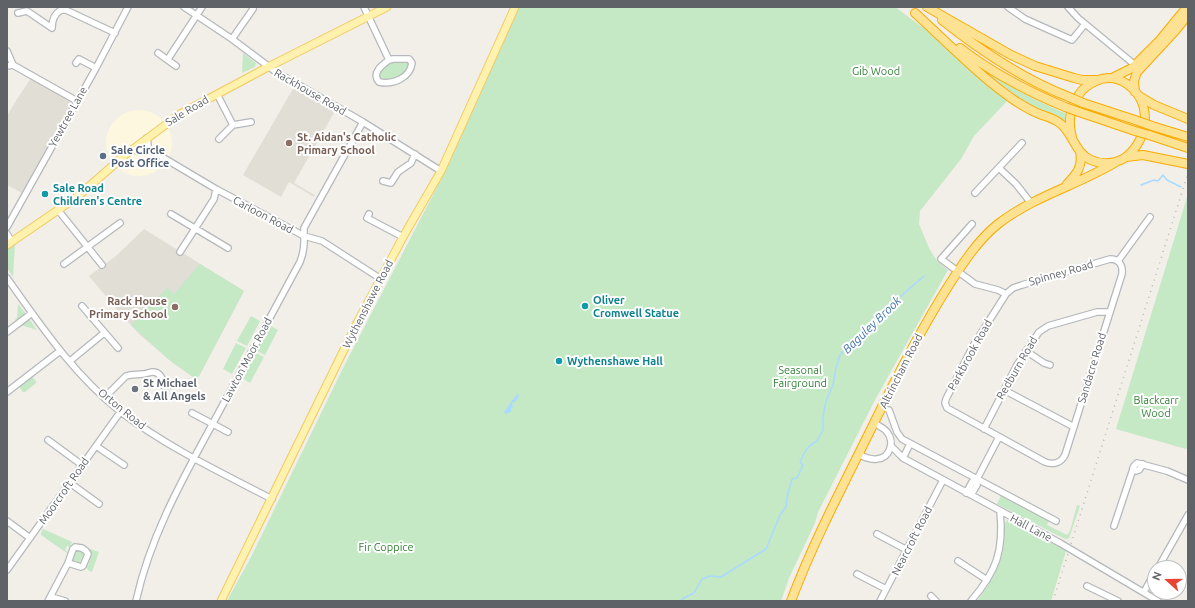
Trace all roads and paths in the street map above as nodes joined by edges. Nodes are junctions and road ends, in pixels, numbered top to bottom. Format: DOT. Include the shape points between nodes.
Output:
graph roads {
  1 [pos="128,7"];
  2 [pos="184,7"];
  3 [pos="202,7"];
  4 [pos="364,7"];
  5 [pos="387,7"];
  6 [pos="515,7"];
  7 [pos="907,7"];
  8 [pos="926,7"];
  9 [pos="1008,7"];
  10 [pos="1068,7"];
  11 [pos="1187,7"];
  12 [pos="253,9"];
  13 [pos="18,13"];
  14 [pos="915,13"];
  15 [pos="1188,15"];
  16 [pos="196,16"];
  17 [pos="368,16"];
  18 [pos="1085,24"];
  19 [pos="115,33"];
  20 [pos="232,39"];
  21 [pos="7,51"];
  22 [pos="158,53"];
  23 [pos="168,59"];
  24 [pos="389,60"];
  25 [pos="76,63"];
  26 [pos="10,65"];
  27 [pos="1136,65"];
  28 [pos="176,66"];
  29 [pos="268,67"];
  30 [pos="96,68"];
  31 [pos="1111,78"];
  32 [pos="1097,80"];
  33 [pos="217,94"];
  34 [pos="1137,94"];
  35 [pos="77,101"];
  36 [pos="1188,119"];
  37 [pos="251,122"];
  38 [pos="363,122"];
  39 [pos="233,125"];
  40 [pos="1188,136"];
  41 [pos="1072,137"];
  42 [pos="147,138"];
  43 [pos="219,139"];
  44 [pos="1022,143"];
  45 [pos="146,148"];
  46 [pos="1188,148"];
  47 [pos="133,149"];
  48 [pos="1080,152"];
  49 [pos="415,154"];
  50 [pos="1126,157"];
  51 [pos="1116,162"];
  52 [pos="1187,164"];
  53 [pos="999,168"];
  54 [pos="441,170"];
  55 [pos="383,181"];
  56 [pos="1065,186"];
  57 [pos="216,189"];
  58 [pos="976,193"];
  59 [pos="1031,203"];
  60 [pos="58,210"];
  61 [pos="170,214"];
  62 [pos="1150,217"];
  63 [pos="367,218"];
  64 [pos="120,223"];
  65 [pos="972,224"];
  66 [pos="7,227"];
  67 [pos="196,228"];
  68 [pos="7,234"];
  69 [pos="304,236"];
  70 [pos="403,237"];
  71 [pos="9,244"];
  72 [pos="87,247"];
  73 [pos="228,248"];
  74 [pos="180,252"];
  75 [pos="1118,261"];
  76 [pos="64,264"];
  77 [pos="102,265"];
  78 [pos="958,272"];
  79 [pos="7,278"];
  80 [pos="381,279"];
  81 [pos="1006,294"];
  82 [pos="82,306"];
  83 [pos="1110,312"];
  84 [pos="32,313"];
  85 [pos="7,332"];
  86 [pos="104,333"];
  87 [pos="118,348"];
  88 [pos="60,351"];
  89 [pos="1026,351"];
  90 [pos="70,361"];
  91 [pos="1050,366"];
  92 [pos="170,385"];
  93 [pos="1004,390"];
  94 [pos="7,392"];
  95 [pos="105,397"];
  96 [pos="889,410"];
  97 [pos="121,411"];
  98 [pos="192,413"];
  99 [pos="874,423"];
  100 [pos="213,424"];
  101 [pos="1074,427"];
  102 [pos="984,429"];
  103 [pos="228,432"];
  104 [pos="999,437"];
  105 [pos="48,440"];
  106 [pos="910,444"];
  107 [pos="96,446"];
  108 [pos="891,446"];
  109 [pos="858,454"];
  110 [pos="887,454"];
  111 [pos="194,458"];
  112 [pos="902,458"];
  113 [pos="82,465"];
  114 [pos="124,465"];
  115 [pos="943,480"];
  116 [pos="976,480"];
  117 [pos="1188,480"];
  118 [pos="70,483"];
  119 [pos="969,494"];
  120 [pos="272,498"];
  121 [pos="99,504"];
  122 [pos="1000,511"];
  123 [pos="1188,515"];
  124 [pos="7,520"];
  125 [pos="1056,521"];
  126 [pos="1186,524"];
  127 [pos="1114,526"];
  128 [pos="877,534"];
  129 [pos="30,538"];
  130 [pos="907,550"];
  131 [pos="1163,560"];
  132 [pos="958,561"];
  133 [pos="68,563"];
  134 [pos="7,570"];
  135 [pos="857,574"];
  136 [pos="987,580"];
  137 [pos="1088,586"];
  138 [pos="1147,587"];
  139 [pos="886,589"];
  140 [pos="1144,592"];
  141 [pos="931,596"];
  142 [pos="50,599"];
  143 [pos="65,601"];
  144 [pos="136,601"];
  145 [pos="221,601"];
  146 [pos="790,601"];
  147 [pos="880,601"];
  148 [pos="936,601"];
  149 [pos="971,601"];
  150 [pos="1118,601"];
  151 [pos="1158,601"];
  1 -- 19 [label="street, Yewtree Lane"];
  2 -- 16 [label="street, Rackhouse Road"];
  3 -- 16 [label="street"];
  4 -- 17 [label="street"];
  5 -- 17 [label="main road, Sale Road"];
  6 -- 54 [label="main road, Wythenshawe Road"];
  7 -- 14 [label="highway"];
  8 -- 32 [label="highway" via="1023,61 1074,78"];
  8 -- 40 [label="highway, bridge" via="954,30 1030,80 1083,103"];
  9 -- 18 [label="street" via="1024,18 1072,40"];
  10 -- 18 [label="street"];
  11 -- 27 [label="highway"];
  12 -- 20 [label="street"];
  13 -- 19 [label="street" via="26,11 52,28 54,16 61,10 66,10"];
  14 -- 41 [label="highway" via="984,77 1017,102 1058,122"];
  14 -- 46 [label="highway, bridge" via="980,63 1038,96"];
  15 -- 34 [label="highway" via="1137,72 1134,81"];
  16 -- 20 [label="street, Rackhouse Road"];
  16 -- 23 [label="street"];
  17 -- 24 [label="street"];
  17 -- 29 [label="main road, Sale Road"];
  18 -- 27 [label="street"];
  19 -- 30 [label="street, Yewtree Lane"];
  20 -- 29 [label="street, Rackhouse Road"];
  21 -- 26 [label="street"];
  22 -- 23 [label="street"];
  23 -- 28 [label="street"];
  24 -- 24 [label="street" via="376,73 379,82 393,83 410,71 412,63 409,59"];
  25 -- 30 [label="street" via="79,60"];
  26 -- 35 [label="street"];
  27 -- 31 [label="highway"];
  29 -- 33 [label="main road, Sale Road"];
  29 -- 38 [label="street, Rackhouse Road"];
  30 -- 35 [label="street, Yewtree Lane"];
  31 -- 32 [label="highway"];
  31 -- 34 [label="highway" via="1122,81"];
  32 -- 41 [label="highway" via="1086,86 1075,100 1070,128"];
  33 -- 39 [label="street"];
  33 -- 42 [label="main road, Sale Road" via="180,114"];
  34 -- 36 [label="highway"];
  34 -- 50 [label="highway" via="1144,108 1144,128 1138,143"];
  35 -- 66 [label="street, Yewtree Lane"];
  37 -- 39 [label="street"];
  38 -- 49 [label="street, Rackhouse Road"];
  38 -- 69 [label="street, Lawton Moor Road" via="304,228"];
  39 -- 43 [label="street"];
  41 -- 48 [label="highway"];
  42 -- 45 [label="street"];
  42 -- 47 [label="main road, Sale Road"];
  44 -- 53 [label="street"];
  45 -- 47 [label="street" via="139,152"];
  45 -- 57 [label="street, Carloon Road"];
  47 -- 60 [label="main road, Sale Road"];
  48 -- 51 [label="highway" via="1096,162"];
  48 -- 56 [label="highway, Altrincham Road" via="1079,170"];
  49 -- 54 [label="street, Rackhouse Road"];
  49 -- 55 [label="street" via="411,163 398,172 391,183"];
  50 -- 51 [label="highway"];
  50 -- 52 [label="highway" via="1138,155"];
  51 -- 56 [label="highway, Altrincham Road"];
  53 -- 58 [label="street"];
  53 -- 59 [label="street"];
  54 -- 70 [label="main road, Wythenshawe Road"];
  56 -- 59 [label="highway, Altrincham Road"];
  57 -- 67 [label="street" via="214,199"];
  57 -- 69 [label="street, Carloon Road"];
  59 -- 78 [label="highway, Altrincham Road" via="1005,219 986,235"];
  60 -- 71 [label="main road, Sale Road"];
  60 -- 72 [label="street"];
  61 -- 67 [label="street"];
  62 -- 75 [label="street"];
  63 -- 70 [label="street"];
  64 -- 72 [label="street"];
  65 -- 78 [label="street" via="941,259"];
  67 -- 73 [label="street"];
  67 -- 74 [label="street"];
  68 -- 71 [label="street"];
  69 -- 80 [label="street, Carloon Road" via="322,241"];
  69 -- 100 [label="street, Lawton Moor Road" via="305,243 300,262"];
  70 -- 80 [label="main road, Wythenshawe Road"];
  72 -- 76 [label="street"];
  72 -- 77 [label="street"];
  75 -- 81 [label="street, Spinney Road" via="1110,259 1022,284"];
  75 -- 83 [label="street, Sandacre Road" via="1122,270"];
  78 -- 81 [label="street" via="975,284"];
  78 -- 99 [label="highway, Altrincham Road" via="920,334"];
  79 -- 84 [label="street, Orton Road"];
  80 -- 120 [label="main road, Wythenshawe Road"];
  81 -- 102 [label="street, Parkbrook Road" via="974,346 945,401 950,411"];
  82 -- 86 [label="street"];
  83 -- 89 [label="street, Redburn Road" via="1098,312 1048,326 1039,332"];
  83 -- 101 [label="street, Sandacre Road"];
  84 -- 85 [label="street"];
  84 -- 88 [label="street, Orton Road"];
  86 -- 87 [label="street"];
  86 -- 90 [label="street"];
  88 -- 90 [label="street, Orton Road"];
  88 -- 94 [label="street"];
  89 -- 91 [label="street"];
  89 -- 93 [label="street, Redburn Road"];
  90 -- 95 [label="street, Orton Road"];
  92 -- 95 [label="street" via="164,386 157,373 131,375 126,376"];
  93 -- 101 [label="street"];
  93 -- 102 [label="street, Redburn Road"];
  95 -- 97 [label="street, Orton Road"];
  96 -- 106 [label="street" via="898,435"];
  97 -- 107 [label="street, Moorcroft Road"];
  97 -- 111 [label="street, Orton Road" via="156,437"];
  98 -- 100 [label="street"];
  99 -- 108 [label="street, Hall Lane" via="888,434"];
  99 -- 109 [label="highway, Altrincham Road"];
  100 -- 103 [label="street"];
  100 -- 111 [label="street, Lawton Moor Road"];
  101 -- 104 [label="street, Sandacre Road" via="1064,458 1052,464"];
  102 -- 104 [label="street, Parkbrook Road"];
  104 -- 116 [label="street"];
  105 -- 113 [label="street"];
  106 -- 112 [label="street"];
  106 -- 116 [label="street"];
  107 -- 113 [label="street, Moorcroft Road"];
  107 -- 114 [label="street"];
  108 -- 110 [label="street"];
  108 -- 112 [label="street, Hall Lane"];
  109 -- 110 [label="street, Hall Lane" via="876,460"];
  109 -- 146 [label="highway, Altrincham Road"];
  110 -- 112 [label="street, Hall Lane"];
  111 -- 120 [label="street, Orton Road"];
  111 -- 144 [label="street, Lawton Moor Road" via="160,529"];
  112 -- 115 [label="street, Hall Lane"];
  113 -- 118 [label="street, Moorcroft Road"];
  115 -- 119 [label="street, Hall Lane"];
  115 -- 130 [label="street, Nearcroft Road"];
  116 -- 119 [label="street" via="977,485"];
  116 -- 125 [label="street"];
  117 -- 127 [label="street" via="1138,463 1133,468"];
  118 -- 121 [label="street"];
  118 -- 129 [label="street, Moorcroft Road"];
  119 -- 122 [label="street, Hall Lane"];
  120 -- 145 [label="main road, Wythenshawe Road"];
  122 -- 136 [label="street" via="1000,550"];
  122 -- 140 [label="street, Hall Lane, bridge"];
  123 -- 126 [label="street"];
  124 -- 129 [label="street"];
  126 -- 131 [label="street"];
  128 -- 130 [label="street"];
  129 -- 134 [label="street, Moorcroft Road"];
  130 -- 139 [label="street, Nearcroft Road"];
  132 -- 136 [label="street"];
  133 -- 142 [label="street"];
  135 -- 139 [label="street"];
  136 -- 149 [label="street"];
  137 -- 150 [label="street"];
  138 -- 140 [label="street"];
  139 -- 147 [label="street, Nearcroft Road"];
  140 -- 151 [label="street, Hall Lane"];
  141 -- 148 [label="street"];
  142 -- 143 [label="street"];
}
